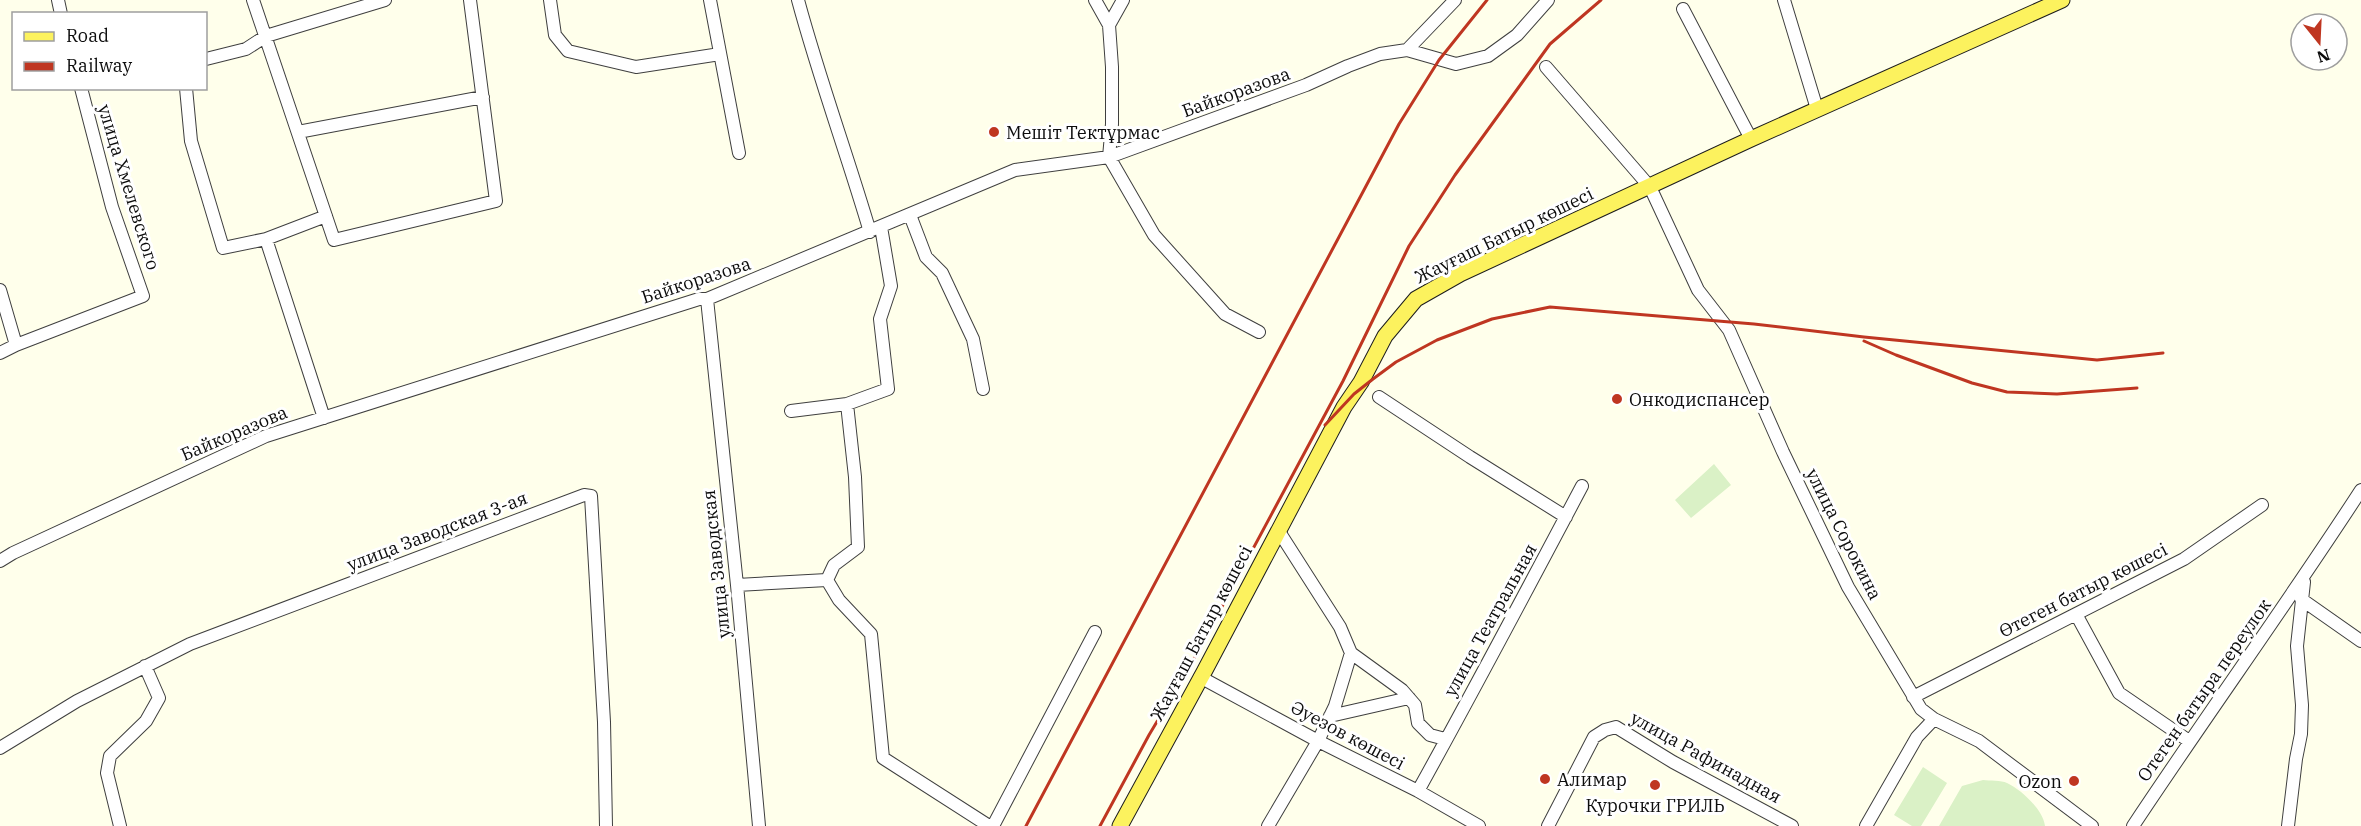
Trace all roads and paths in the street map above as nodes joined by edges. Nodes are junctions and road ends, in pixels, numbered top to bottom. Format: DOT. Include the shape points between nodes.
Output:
graph roads {
  1 [pos="253,0"];
  2 [pos="381,0"];
  3 [pos="470,0"];
  4 [pos="550,0"];
  5 [pos="710,0"];
  6 [pos="798,0"];
  7 [pos="1095,0"];
  8 [pos="1123,0"];
  9 [pos="1455,0"];
  10 [pos="1548,0"];
  11 [pos="1784,0"];
  12 [pos="2062,0"];
  13 [pos="1683,9"];
  14 [pos="1109,24"];
  15 [pos="266,36"];
  16 [pos="1407,50"];
  17 [pos="720,54"];
  18 [pos="207,59"];
  19 [pos="1546,67"];
  20 [pos="82,90"];
  21 [pos="186,90"];
  22 [pos="483,97"];
  23 [pos="1817,109"];
  24 [pos="298,132"];
  25 [pos="1751,139"];
  26 [pos="739,153"];
  27 [pos="1109,158"];
  28 [pos="1650,187"];
  29 [pos="910,215"];
  30 [pos="326,216"];
  31 [pos="876,230"];
  32 [pos="266,239"];
  33 [pos="0,290"];
  34 [pos="707,299"];
  35 [pos="1259,332"];
  36 [pos="16,345"];
  37 [pos="0,353"];
  38 [pos="983,388"];
  39 [pos="1380,397"];
  40 [pos="847,404"];
  41 [pos="791,411"];
  42 [pos="324,418"];
  43 [pos="1582,486"];
  44 [pos="2361,490"];
  45 [pos="2262,505"];
  46 [pos="1566,517"];
  47 [pos="1278,530"];
  48 [pos="0,561"];
  49 [pos="2306,575"];
  50 [pos="827,580"];
  51 [pos="737,585"];
  52 [pos="2301,599"];
  53 [pos="2076,614"];
  54 [pos="1095,632"];
  55 [pos="2361,641"];
  56 [pos="1351,653"];
  57 [pos="146,666"];
  58 [pos="1200,677"];
  59 [pos="1913,697"];
  60 [pos="1409,698"];
  61 [pos="1330,716"];
  62 [pos="1934,719"];
  63 [pos="1445,739"];
  64 [pos="1318,741"];
  65 [pos="2189,741"];
  66 [pos="0,748"];
  67 [pos="1418,791"];
  68 [pos="120,826"];
  69 [pos="606,826"];
  70 [pos="759,826"];
  71 [pos="991,826"];
  72 [pos="1119,826"];
  73 [pos="1268,826"];
  74 [pos="1479,826"];
  75 [pos="1548,826"];
  76 [pos="1792,826"];
  77 [pos="1866,826"];
  78 [pos="2091,826"];
  79 [pos="2133,826"];
  80 [pos="2288,826"];
  1 -- 15 [label="street"];
  2 -- 15 [label="street"];
  3 -- 22 [label="street"];
  4 -- 17 [label="street" via="555,35 568,51 636,67"];
  5 -- 17 [label="street"];
  6 -- 31 [label="street" via="844,147"];
  7 -- 14 [label="street"];
  8 -- 14 [label="street"];
  9 -- 16 [label="street"];
  10 -- 16 [label="street, Байкоразова" via="1517,35 1488,56 1456,64"];
  11 -- 23 [label="street"];
  12 -- 23 [label="main road, Жауғаш Батыр көшесі"];
  13 -- 25 [label="street"];
  14 -- 27 [label="street"];
  15 -- 18 [label="street" via="246,49"];
  15 -- 24 [label="street"];
  16 -- 27 [label="street, Байкоразова" via="1380,54 1306,86"];
  17 -- 26 [label="street"];
  19 -- 28 [label="street, улица Сорокина"];
  20 -- 36 [label="street, улица Хмелевского" via="112,207 143,296"];
  21 -- 32 [label="street" via="191,141 223,248"];
  22 -- 24 [label="street"];
  22 -- 30 [label="street" via="496,201 334,240"];
  23 -- 25 [label="main road, Жауғаш Батыр көшесі"];
  24 -- 30 [label="street"];
  25 -- 28 [label="main road, Жауғаш Батыр көшесі"];
  27 -- 29 [label="street, Байкоразова" via="1015,170"];
  27 -- 35 [label="street" via="1154,235 1225,314"];
  28 -- 47 [label="main road, Жауғаш Батыр көшесі" via="1460,274 1416,299 1385,336"];
  28 -- 59 [label="street, улица Сорокина" via="1698,290 1729,330 1848,587"];
  29 -- 31 [label="street, Байкоразова"];
  29 -- 38 [label="street" via="926,257 942,273 973,339"];
  30 -- 32 [label="street"];
  31 -- 34 [label="street, Байкоразова"];
  31 -- 40 [label="street" via="891,286 880,319 888,389"];
  32 -- 42 [label="street"];
  33 -- 36 [label="street"];
  34 -- 42 [label="street, Байкоразова"];
  34 -- 51 [label="street, улица Заводская"];
  36 -- 37 [label="street"];
  39 -- 46 [label="street"];
  40 -- 41 [label="street"];
  40 -- 50 [label="street" via="858,547 834,565"];
  42 -- 48 [label="street, Байкоразова" via="266,436"];
  43 -- 46 [label="street, улица Театральная"];
  44 -- 49 [label="street, Отеген батыра переулок"];
  45 -- 53 [label="street, Өтеген батыр көшесі" via="2184,559"];
  46 -- 63 [label="street, улица Театральная"];
  47 -- 56 [label="street" via="1340,627"];
  47 -- 58 [label="main road, Жауғаш Батыр көшесі"];
  49 -- 52 [label="street"];
  49 -- 65 [label="street, Отеген батыра переулок"];
  50 -- 51 [label="street"];
  50 -- 71 [label="street" via="839,600 872,634 883,758"];
  51 -- 70 [label="street, улица Заводская"];
  52 -- 55 [label="street"];
  52 -- 80 [label="street" via="2297,646 2301,735"];
  53 -- 59 [label="street, Өтеген батыр көшесі"];
  53 -- 65 [label="street" via="2119,693"];
  54 -- 71 [label="street"];
  56 -- 60 [label="street"];
  56 -- 61 [label="street"];
  57 -- 66 [label="street, улица Заводская 3-ая" via="77,701"];
  57 -- 68 [label="street" via="159,698 146,721 110,756 107,772"];
  57 -- 69 [label="street, улица Заводская 3-ая" via="190,644 591,495"];
  58 -- 64 [label="street, Әуезов көшесі"];
  58 -- 72 [label="main road, Жауғаш Батыр көшесі"];
  59 -- 62 [label="street, улица Сорокина"];
  60 -- 61 [label="street"];
  60 -- 63 [label="street" via="1415,705 1418,723 1430,735"];
  61 -- 64 [label="street"];
  62 -- 77 [label="street" via="1917,737"];
  62 -- 78 [label="street, улица Сорокина" via="1979,741"];
  63 -- 67 [label="street, улица Театральная"];
  64 -- 67 [label="street, Әуезов көшесі"];
  64 -- 73 [label="street"];
  65 -- 79 [label="street, Отеген батыра переулок"];
  67 -- 74 [label="street, Әуезов көшесі"];
  75 -- 76 [label="street, улица Рафинадная" via="1594,737 1616,727"];
}
